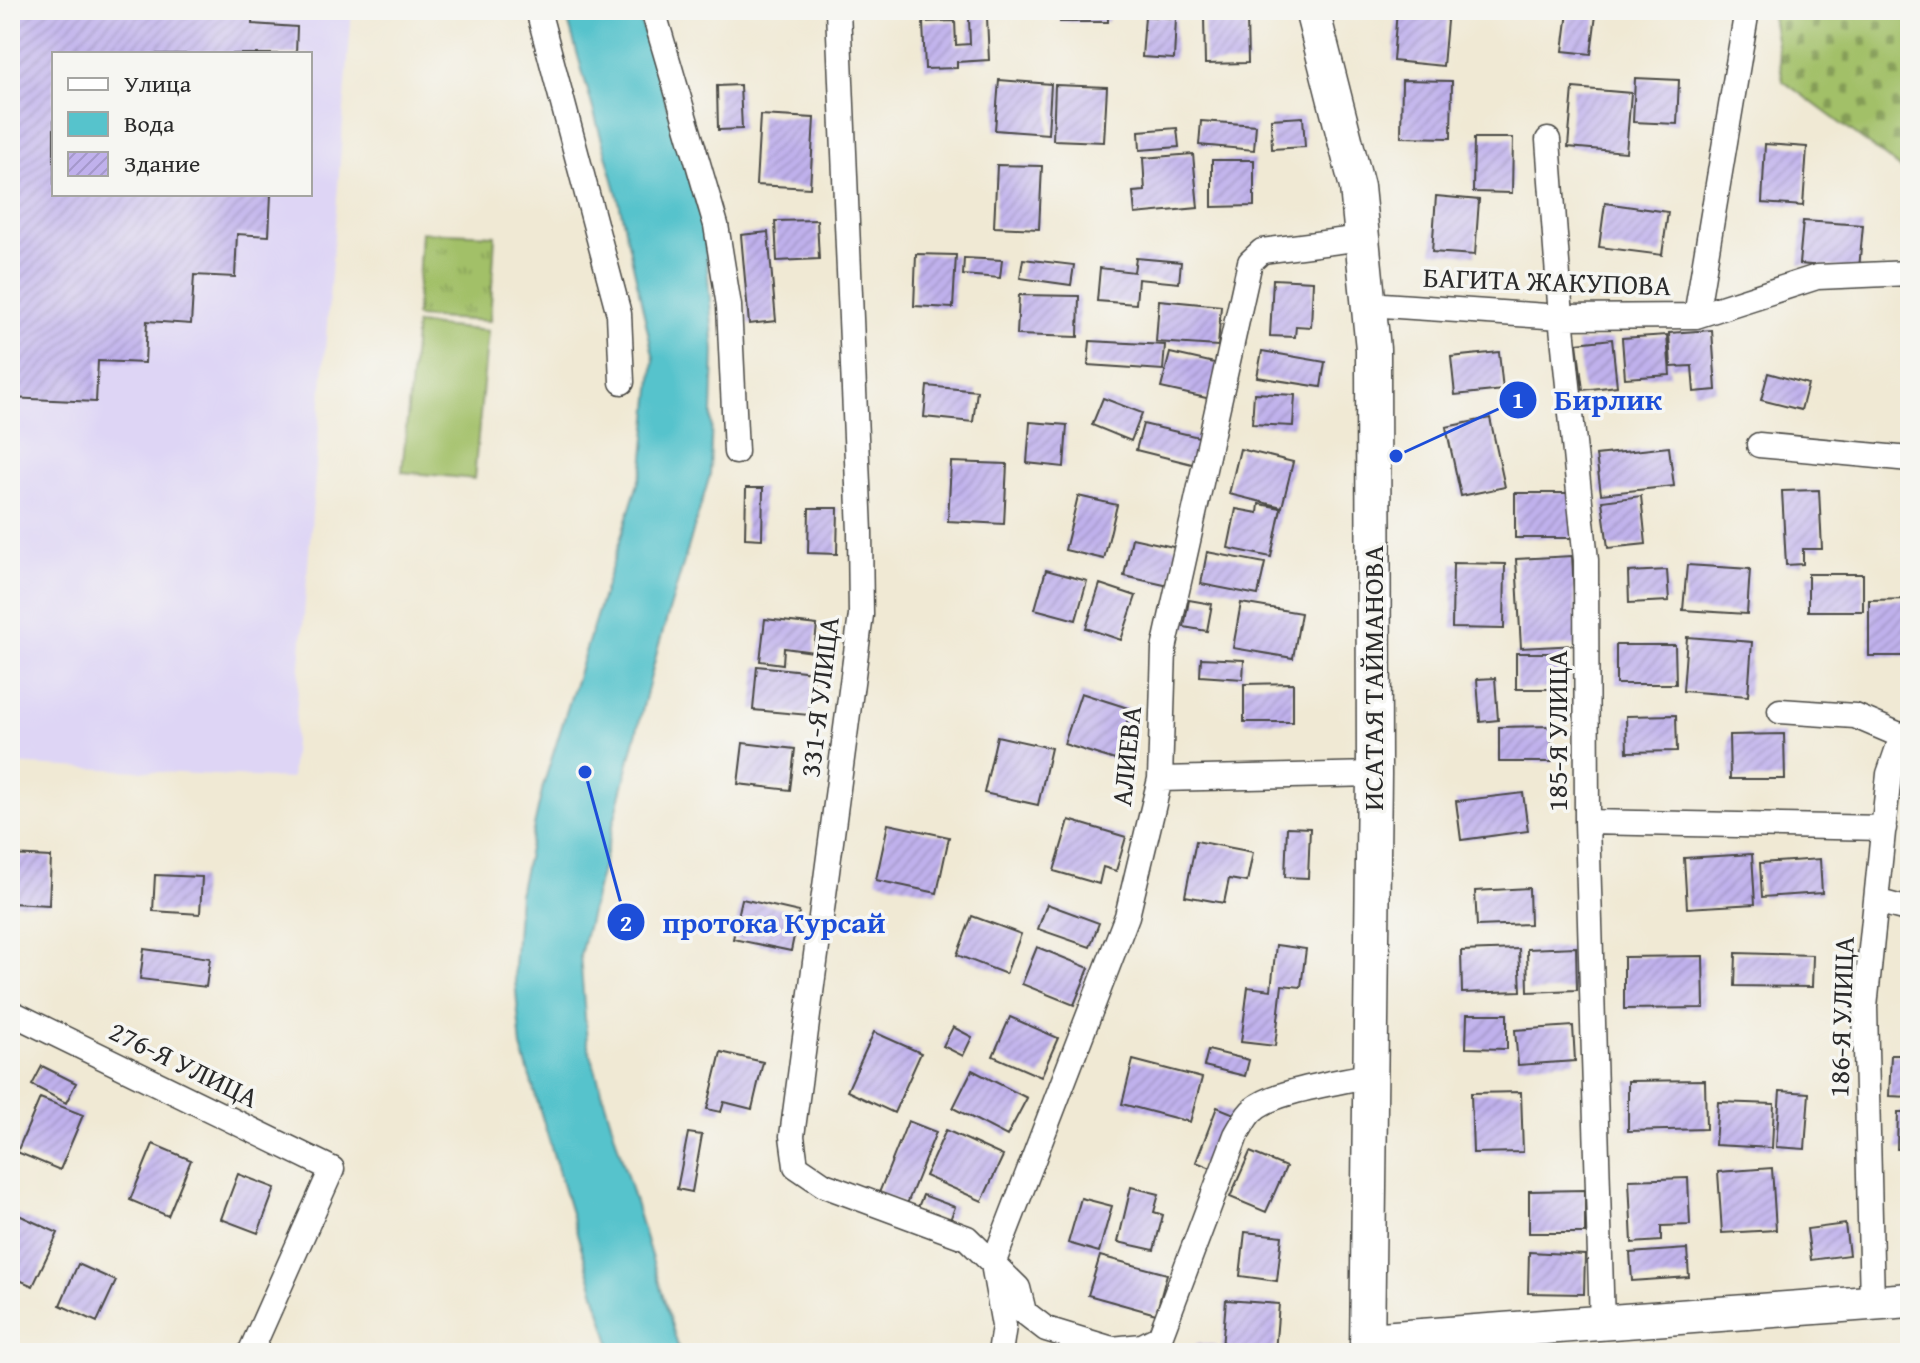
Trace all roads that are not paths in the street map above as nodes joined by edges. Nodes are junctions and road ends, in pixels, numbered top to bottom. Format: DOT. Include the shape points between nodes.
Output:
graph roads {
  1 [pos="538,10"];
  2 [pos="653,10"];
  3 [pos="838,10"];
  4 [pos="1312,10"];
  5 [pos="1747,10"];
  6 [pos="1548,140"];
  7 [pos="1362,238"];
  8 [pos="1910,273"];
  9 [pos="1368,304"];
  10 [pos="1696,316"];
  11 [pos="1561,317"];
  12 [pos="622,382"];
  13 [pos="1759,445"];
  14 [pos="736,452"];
  15 [pos="1910,459"];
  16 [pos="1780,711"];
  17 [pos="1906,734"];
  18 [pos="1374,774"];
  19 [pos="1160,779"];
  20 [pos="1587,822"];
  21 [pos="1884,828"];
  22 [pos="1876,901"];
  23 [pos="1910,910"];
  24 [pos="10,1012"];
  25 [pos="1370,1075"];
  26 [pos="993,1264"];
  27 [pos="1910,1300"];
  28 [pos="1872,1303"];
  29 [pos="1602,1324"];
  30 [pos="1367,1346"];
  31 [pos="250,1353"];
  32 [pos="1000,1353"];
  1 -- 12 [label="street" via="619,314"];
  2 -- 14 [label="street" via="716,225 729,306"];
  3 -- 26 [label="street, 331-Я УЛИЦА" via="861,615 792,1136 796,1166 824,1185 967,1238"];
  4 -- 7 [label="street, ИСАТАЯ ТАЙМАНОВА" via="1357,187"];
  5 -- 10 [label="street"];
  6 -- 11 [label="street, 185-Я УЛИЦА"];
  7 -- 9 [label="street, ИСАТАЯ ТАЙМАНОВА"];
  7 -- 19 [label="street, АЛИЕВА" via="1262,251 1250,262 1164,649"];
  8 -- 10 [label="street, БАГИТА ЖАКУПОВА" via="1817,277"];
  9 -- 11 [label="street, БАГИТА ЖАКУПОВА"];
  9 -- 18 [label="street, ИСАТАЯ ТАЙМАНОВА" via="1373,349"];
  10 -- 11 [label="street, БАГИТА ЖАКУПОВА"];
  11 -- 20 [label="street, 185-Я УЛИЦА" via="1586,560"];
  13 -- 15 [label="street"];
  16 -- 17 [label="street, 186-Я УЛИЦА" via="1855,716"];
  17 -- 21 [label="street, 186-Я УЛИЦА" via="1889,774"];
  18 -- 19 [label="street"];
  18 -- 25 [label="street, ИСАТАЯ ТАЙМАНОВА"];
  19 -- 26 [label="street, АЛИЕВА" via="1127,916"];
  20 -- 21 [label="street"];
  20 -- 29 [label="street, 185-Я УЛИЦА"];
  21 -- 22 [label="street, 186-Я УЛИЦА"];
  22 -- 23 [label="street"];
  22 -- 28 [label="street, 186-Я УЛИЦА" via="1865,1007"];
  24 -- 31 [label="street, 276-Я УЛИЦА" via="332,1169"];
  25 -- 26 [label="street, 331-Я УЛИЦА" via="1292,1093 1252,1110 1236,1135 1160,1337 1142,1346 1112,1349 1046,1329 1024,1312 1018,1288"];
  25 -- 30 [label="street, ИСАТАЯ ТАЙМАНОВА"];
  26 -- 32 [label="street" via="1004,1326"];
  27 -- 28 [label="street"];
  28 -- 29 [label="street"];
  29 -- 30 [label="street"];
}
